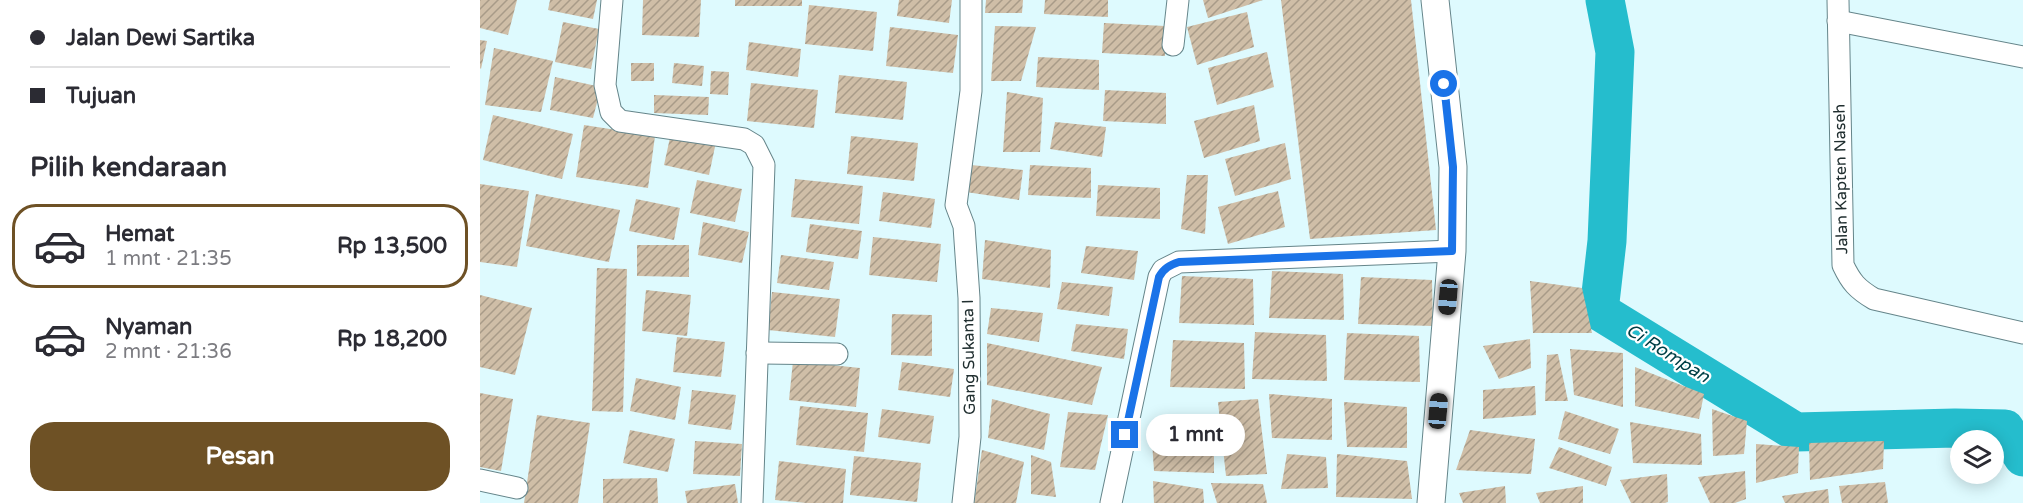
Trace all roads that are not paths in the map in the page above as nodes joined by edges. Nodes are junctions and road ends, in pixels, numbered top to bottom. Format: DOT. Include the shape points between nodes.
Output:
graph roads {
  1 [pos="612,0"];
  2 [pos="971,0"];
  3 [pos="1178,0"];
  4 [pos="1435,0"];
  5 [pos="1838,10"];
  6 [pos="1173,45"];
  7 [pos="2023,57"];
  8 [pos="1452,251"];
  9 [pos="2023,333"];
  10 [pos="757,353"];
  11 [pos="837,354"];
  12 [pos="480,480"];
  13 [pos="517,488"];
  14 [pos="752,503"];
  15 [pos="963,503"];
  16 [pos="1111,503"];
  17 [pos="1431,503"];
  1 -- 10 [label="street" via="605,85 611,112 620,122 744,139 760,154 764,165"];
  2 -- 15 [label="street, Gang Sukanta I" via="971,91 956,205 964,226 969,298 970,437"];
  3 -- 6 [label="street"];
  4 -- 8 [label="street" via="1453,167"];
  5 -- 7 [label="street"];
  5 -- 9 [label="street, Jalan Kapten Naseh" via="1843,265 1849,279 1874,299"];
  8 -- 16 [label="street" via="1179,262 1163,270"];
  8 -- 17 [label="street"];
  10 -- 11 [label="street"];
  10 -- 14 [label="street"];
  12 -- 13 [label="street"];
}
